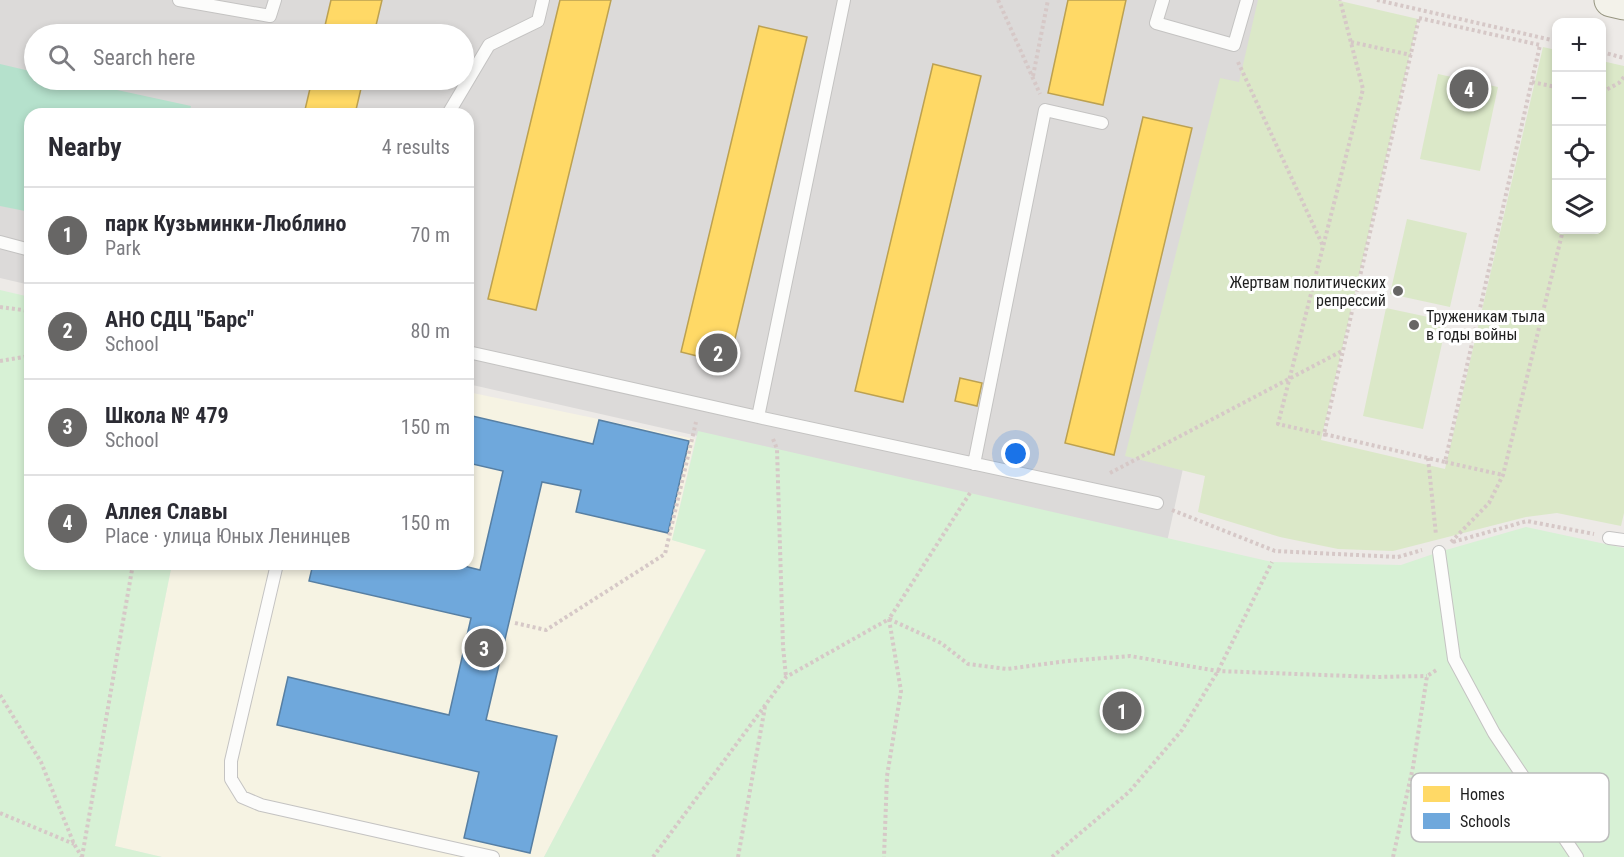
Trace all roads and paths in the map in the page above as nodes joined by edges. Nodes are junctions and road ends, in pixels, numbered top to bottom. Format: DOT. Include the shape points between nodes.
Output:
graph roads {
  1 [pos="178,0"];
  2 [pos="275,0"];
  3 [pos="543,0"];
  4 [pos="844,0"];
  5 [pos="998,0"];
  6 [pos="1048,0"];
  7 [pos="1163,0"];
  8 [pos="1246,0"];
  9 [pos="1340,0"];
  10 [pos="1377,0"];
  11 [pos="1611,0"];
  12 [pos="1624,3"];
  13 [pos="1552,40"];
  14 [pos="1351,42"];
  15 [pos="1229,43"];
  16 [pos="1606,53"];
  17 [pos="1411,55"];
  18 [pos="1624,58"];
  19 [pos="474,70"];
  20 [pos="1032,77"];
  21 [pos="1624,77"];
  22 [pos="1532,82"];
  23 [pos="1552,86"];
  24 [pos="462,90"];
  25 [pos="1606,90"];
  26 [pos="1042,98"];
  27 [pos="452,108"];
  28 [pos="1102,123"];
  29 [pos="1562,234"];
  30 [pos="0,242"];
  31 [pos="1323,246"];
  32 [pos="24,248"];
  33 [pos="0,307"];
  34 [pos="24,310"];
  35 [pos="1343,351"];
  36 [pos="474,353"];
  37 [pos="24,357"];
  38 [pos="0,361"];
  39 [pos="1290,380"];
  40 [pos="758,417"];
  41 [pos="696,422"];
  42 [pos="777,449"];
  43 [pos="1428,458"];
  44 [pos="974,464"];
  45 [pos="1503,475"];
  46 [pos="1083,487"];
  47 [pos="970,493"];
  48 [pos="1157,503"];
  49 [pos="1609,538"];
  50 [pos="1624,540"];
  51 [pos="1434,549"];
  52 [pos="1272,562"];
  53 [pos="132,570"];
  54 [pos="276,570"];
  55 [pos="889,619"];
  56 [pos="515,623"];
  57 [pos="1454,659"];
  58 [pos="1218,671"];
  59 [pos="1427,676"];
  60 [pos="786,677"];
  61 [pos="0,694"];
  62 [pos="765,706"];
  63 [pos="1412,773"];
  64 [pos="1521,773"];
  65 [pos="1411,776"];
  66 [pos="0,813"];
  67 [pos="1567,842"];
  68 [pos="74,844"];
  69 [pos="83,857"];
  70 [pos="493,857"];
  71 [pos="653,857"];
  72 [pos="738,857"];
  73 [pos="884,857"];
  74 [pos="1052,857"];
  75 [pos="1393,857"];
  76 [pos="1577,857"];
  1 -- 2 [label="lane" via="270,16"];
  3 -- 19 [label="lane" via="538,21 489,45"];
  4 -- 40 [label="lane"];
  5 -- 20 [label="path"];
  6 -- 20 [label="path"];
  7 -- 15 [label="lane" via="1156,23"];
  8 -- 15 [label="lane" via="1234,45"];
  9 -- 14 [label="path"];
  10 -- 13 [label="path"];
  11 -- 12 [label="main road"];
  14 -- 17 [label="path"];
  14 -- 31 [label="path" via="1363,89"];
  15 -- 31 [label="path"];
  16 -- 18 [label="path"];
  17 -- 22 [label="path" via="1419,18 1431,20 1540,45"];
  17 -- 35 [label="path"];
  20 -- 26 [label="path"];
  21 -- 25 [label="path"];
  22 -- 23 [label="path"];
  22 -- 35 [label="path" via="1445,462 1324,434"];
  24 -- 27 [label="lane"];
  28 -- 44 [label="lane" via="1046,110"];
  29 -- 45 [label="path"];
  30 -- 32 [label="lane"];
  31 -- 39 [label="path"];
  33 -- 34 [label="path"];
  35 -- 39 [label="path"];
  36 -- 40 [label="lane"];
  37 -- 38 [label="path"];
  39 -- 43 [label="path" via="1278,424"];
  39 -- 46 [label="path"];
  40 -- 44 [label="lane"];
  41 -- 56 [label="path" via="665,554 546,630"];
  42 -- 60 [label="path"];
  43 -- 45 [label="path"];
  43 -- 51 [label="path"];
  44 -- 46 [label="lane"];
  45 -- 49 [label="path" via="1489,503 1451,542 1527,521"];
  46 -- 48 [label="lane"];
  47 -- 55 [label="path"];
  48 -- 51 [label="path" via="1275,551 1398,557"];
  49 -- 50 [label="lane"];
  51 -- 57 [label="lane"];
  52 -- 58 [label="path"];
  53 -- 69 [label="path"];
  54 -- 70 [label="lane" via="231,761 231,778 242,797 261,805"];
  55 -- 58 [label="path" via="941,643 968,664 1007,669 1130,656"];
  55 -- 60 [label="path"];
  55 -- 73 [label="path" via="901,691 887,776"];
  57 -- 59 [label="path"];
  57 -- 64 [label="lane"];
  58 -- 59 [label="path"];
  58 -- 74 [label="path" via="1182,730 1130,792"];
  59 -- 63 [label="path"];
  60 -- 62 [label="path"];
  61 -- 68 [label="path" via="41,762"];
  62 -- 71 [label="path"];
  62 -- 72 [label="path"];
  65 -- 75 [label="path"];
  66 -- 68 [label="path"];
  67 -- 76 [label="lane"];
  68 -- 69 [label="path"];
}
